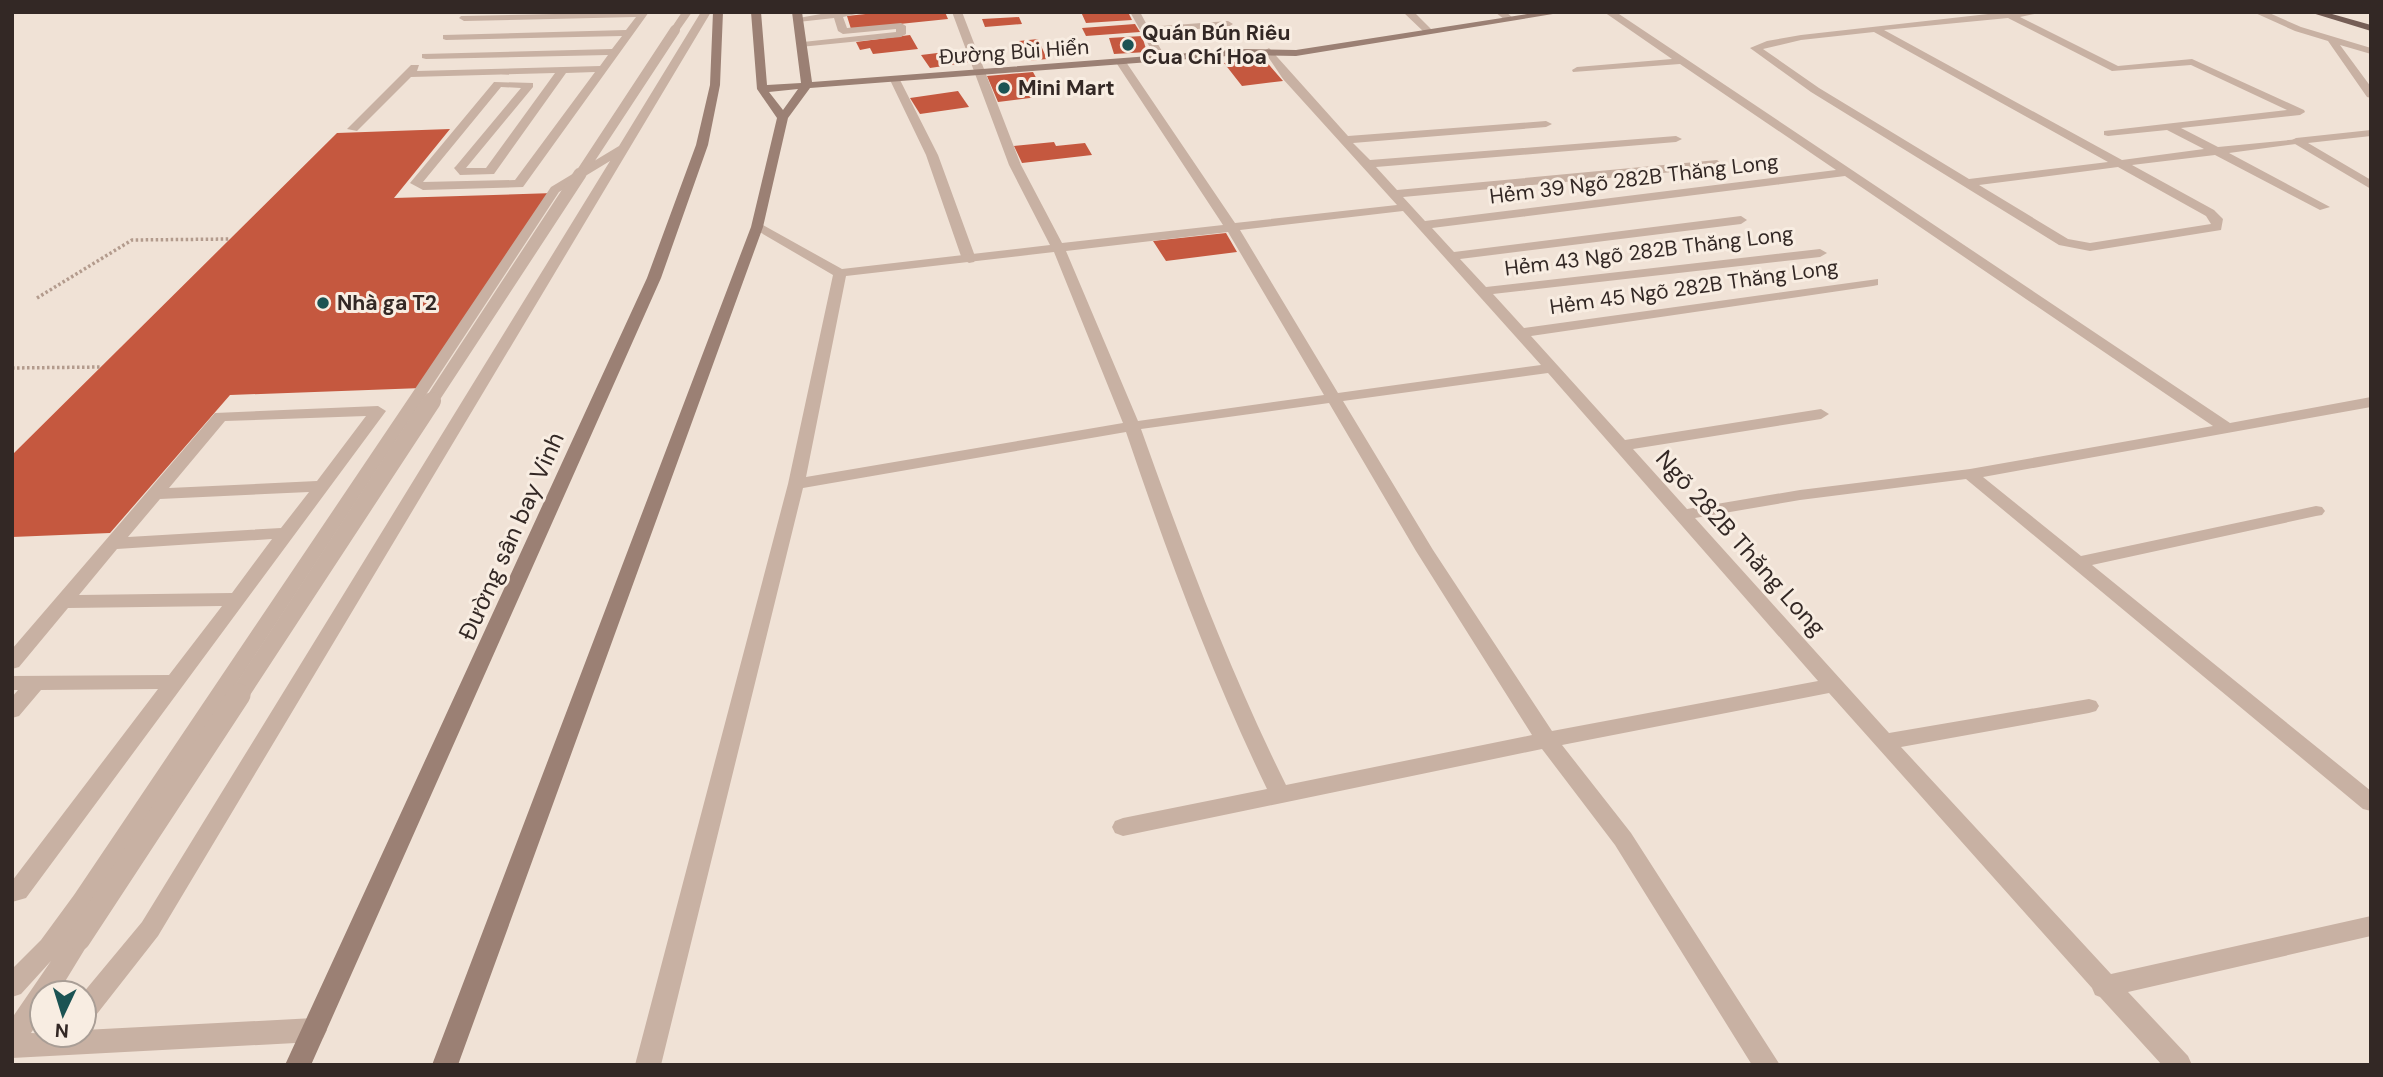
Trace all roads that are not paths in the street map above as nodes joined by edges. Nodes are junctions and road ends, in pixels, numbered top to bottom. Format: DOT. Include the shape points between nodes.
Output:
graph roads {
  1 [pos="687,12"];
  2 [pos="706,12"];
  3 [pos="718,12"];
  4 [pos="756,12"];
  5 [pos="860,12"];
  6 [pos="957,12"];
  7 [pos="1135,12"];
  8 [pos="1408,12"];
  9 [pos="1560,12"];
  10 [pos="1609,12"];
  11 [pos="2038,12"];
  12 [pos="2258,12"];
  13 [pos="2314,12"];
  14 [pos="2347,12"];
  15 [pos="643,13"];
  16 [pos="2006,14"];
  17 [pos="467,15"];
  18 [pos="1504,15"];
  19 [pos="2371,19"];
  20 [pos="840,24"];
  21 [pos="1228,24"];
  22 [pos="800,27"];
  23 [pos="2371,28"];
  24 [pos="1145,30"];
  25 [pos="1877,30"];
  26 [pos="1428,31"];
  27 [pos="627,33"];
  28 [pos="868,34"];
  29 [pos="446,37"];
  30 [pos="2332,40"];
  31 [pos="615,51"];
  32 [pos="1269,51"];
  33 [pos="2371,51"];
  34 [pos="426,56"];
  35 [pos="1162,60"];
  36 [pos="1683,61"];
  37 [pos="1122,64"];
  38 [pos="602,69"];
  39 [pos="563,70"];
  40 [pos="1577,70"];
  41 [pos="978,73"];
  42 [pos="408,74"];
  43 [pos="895,80"];
  44 [pos="807,85"];
  45 [pos="762,89"];
  46 [pos="2371,95"];
  47 [pos="783,118"];
  48 [pos="1546,124"];
  49 [pos="2168,126"];
  50 [pos="353,129"];
  51 [pos="2108,133"];
  52 [pos="2371,133"];
  53 [pos="1676,139"];
  54 [pos="1346,140"];
  55 [pos="2295,141"];
  56 [pos="624,147"];
  57 [pos="2211,150"];
  58 [pos="2116,162"];
  59 [pos="1369,164"];
  60 [pos="1717,164"];
  61 [pos="1849,172"];
  62 [pos="1967,183"];
  63 [pos="2371,184"];
  64 [pos="1402,201"];
  65 [pos="2324,207"];
  66 [pos="1741,220"];
  67 [pos="1423,225"];
  68 [pos="757,227"];
  69 [pos="1232,228"];
  70 [pos="1059,249"];
  71 [pos="1820,253"];
  72 [pos="1451,256"];
  73 [pos="968,259"];
  74 [pos="840,273"];
  75 [pos="1873,282"];
  76 [pos="1483,291"];
  77 [pos="1521,333"];
  78 [pos="1552,368"];
  79 [pos="1333,397"];
  80 [pos="2371,402"];
  81 [pos="1821,414"];
  82 [pos="1132,426"];
  83 [pos="2229,429"];
  84 [pos="1621,446"];
  85 [pos="1970,474"];
  86 [pos="796,484"];
  87 [pos="321,486"];
  88 [pos="155,494"];
  89 [pos="2316,511"];
  90 [pos="1682,515"];
  91 [pos="286,533"];
  92 [pos="112,544"];
  93 [pos="2079,562"];
  94 [pos="237,599"];
  95 [pos="63,602"];
  96 [pos="12,662"];
  97 [pos="175,682"];
  98 [pos="12,683"];
  99 [pos="36,683"];
  100 [pos="1835,685"];
  101 [pos="2089,706"];
  102 [pos="12,711"];
  103 [pos="1546,741"];
  104 [pos="1885,742"];
  105 [pos="1280,793"];
  106 [pos="2371,803"];
  107 [pos="1123,827"];
  108 [pos="12,892"];
  109 [pos="2371,926"];
  110 [pos="53,979"];
  111 [pos="12,986"];
  112 [pos="2104,987"];
  113 [pos="98,994"];
  114 [pos="28,1017"];
  115 [pos="314,1030"];
  116 [pos="98,1038"];
  117 [pos="12,1041"];
  118 [pos="298,1065"];
  119 [pos="445,1065"];
  120 [pos="648,1065"];
  121 [pos="1766,1065"];
  122 [pos="2179,1065"];
  1 -- 110 [label="street, bridge"];
  2 -- 56 [label="street"];
  3 -- 115 [label="main road, Đường sân bay Vinh" via="715,86 702,145 654,278"];
  4 -- 45 [label="main road"];
  5 -- 20 [label="street"];
  6 -- 41 [label="street"];
  7 -- 24 [label="street"];
  8 -- 26 [label="street"];
  9 -- 18 [label="main road, Đường Bùi Hiển"];
  10 -- 36 [label="street"];
  11 -- 16 [label="street"];
  12 -- 30 [label="street"];
  13 -- 23 [label="main road"];
  14 -- 19 [label="main road"];
  15 -- 17 [label="street"];
  15 -- 27 [label="street"];
  16 -- 25 [label="street"];
  16 -- 49 [label="street" via="2116,69 2192,62 2300,112"];
  17 -- 29 [label="street"];
  18 -- 26 [label="main road, Đường Bùi Hiển"];
  20 -- 22 [label="street"];
  20 -- 22 [label="street"];
  20 -- 28 [label="street"];
  21 -- 24 [label="street"];
  22 -- 44 [label="main road"];
  24 -- 35 [label="street"];
  25 -- 58 [label="street"];
  25 -- 62 [label="street" via="1769,42 1755,48"];
  26 -- 32 [label="main road, Đường Bùi Hiển" via="1296,52"];
  27 -- 29 [label="street"];
  27 -- 31 [label="street"];
  29 -- 34 [label="street"];
  30 -- 33 [label="street"];
  30 -- 46 [label="street"];
  31 -- 34 [label="street"];
  31 -- 38 [label="street"];
  32 -- 35 [label="main road, Đường Bùi Hiển"];
  32 -- 54 [label="street, Ngõ 282B Thăng Long"];
  34 -- 42 [label="street"];
  35 -- 37 [label="main road, Đường Bùi Hiển"];
  36 -- 40 [label="street"];
  36 -- 61 [label="street"];
  37 -- 41 [label="main road, Đường Bùi Hiển"];
  37 -- 69 [label="street"];
  38 -- 39 [label="street"];
  38 -- 39 [label="street" via="519,184 416,183 498,84 529,85 460,169 490,171"];
  39 -- 42 [label="street"];
  41 -- 43 [label="main road, Đường Bùi Hiển"];
  41 -- 70 [label="street" via="1015,165"];
  42 -- 50 [label="street"];
  43 -- 44 [label="main road, Đường Bùi Hiển"];
  43 -- 73 [label="street" via="932,155"];
  44 -- 45 [label="main road, Đường Bùi Hiển"];
  44 -- 47 [label="main road"];
  45 -- 47 [label="main road"];
  47 -- 68 [label="main road"];
  48 -- 54 [label="street"];
  49 -- 51 [label="street"];
  49 -- 57 [label="street"];
  52 -- 55 [label="street"];
  53 -- 59 [label="street"];
  54 -- 59 [label="street, Ngõ 282B Thăng Long"];
  55 -- 57 [label="street"];
  55 -- 63 [label="street"];
  56 -- 111 [label="street" via="555,190 82,901 49,947"];
  56 -- 113 [label="street" via="150,929"];
  57 -- 58 [label="street"];
  57 -- 65 [label="street"];
  58 -- 62 [label="street"];
  58 -- 62 [label="street" via="2210,213 2217,219 2217,227 2081,247 2064,242"];
  59 -- 64 [label="street, Ngõ 282B Thăng Long"];
  60 -- 64 [label="street"];
  61 -- 67 [label="street, Hẻm 39 Ngõ 282B Thăng Long"];
  61 -- 83 [label="street"];
  64 -- 67 [label="street, Ngõ 282B Thăng Long"];
  64 -- 69 [label="street"];
  66 -- 72 [label="street"];
  67 -- 72 [label="street, Ngõ 282B Thăng Long"];
  68 -- 74 [label="street"];
  68 -- 119 [label="main road"];
  69 -- 70 [label="street"];
  69 -- 79 [label="street"];
  70 -- 73 [label="street"];
  70 -- 82 [label="street"];
  71 -- 76 [label="street, Hẻm 43 Ngõ 282B Thăng Long"];
  72 -- 76 [label="street, Ngõ 282B Thăng Long"];
  73 -- 74 [label="street"];
  74 -- 86 [label="street"];
  75 -- 77 [label="street, Hẻm 45 Ngõ 282B Thăng Long"];
  76 -- 77 [label="street, Ngõ 282B Thăng Long"];
  77 -- 78 [label="street, Ngõ 282B Thăng Long"];
  78 -- 79 [label="street"];
  78 -- 84 [label="street, Ngõ 282B Thăng Long"];
  79 -- 82 [label="street"];
  79 -- 103 [label="street"];
  80 -- 83 [label="street"];
  81 -- 84 [label="street"];
  82 -- 86 [label="street"];
  82 -- 105 [label="street" via="1241,714"];
  83 -- 85 [label="street"];
  84 -- 90 [label="street, Ngõ 282B Thăng Long"];
  85 -- 90 [label="street"];
  85 -- 93 [label="street"];
  86 -- 120 [label="street"];
  87 -- 88 [label="street"];
  87 -- 88 [label="street" via="377,411 221,416"];
  87 -- 91 [label="street"];
  88 -- 92 [label="street"];
  89 -- 93 [label="street"];
  90 -- 100 [label="street, Ngõ 282B Thăng Long"];
  91 -- 92 [label="street"];
  91 -- 94 [label="street"];
  92 -- 95 [label="street"];
  93 -- 106 [label="street"];
  94 -- 95 [label="street"];
  94 -- 97 [label="street"];
  95 -- 96 [label="street"];
  97 -- 99 [label="street"];
  97 -- 108 [label="street" via="18,891"];
  98 -- 99 [label="street"];
  99 -- 102 [label="street"];
  100 -- 103 [label="street"];
  100 -- 104 [label="street, Ngõ 282B Thăng Long"];
  101 -- 104 [label="street"];
  103 -- 105 [label="street"];
  103 -- 121 [label="street" via="1623,839"];
  104 -- 112 [label="street, Ngõ 282B Thăng Long"];
  105 -- 107 [label="street"];
  109 -- 112 [label="street"];
  112 -- 122 [label="street, Ngõ 282B Thăng Long"];
  114 -- 117 [label="street"];
  115 -- 116 [label="street"];
  115 -- 118 [label="main road, Đường sân bay Vinh"];
}
